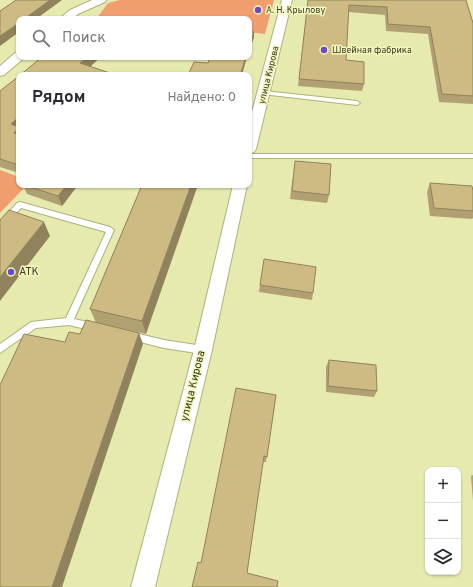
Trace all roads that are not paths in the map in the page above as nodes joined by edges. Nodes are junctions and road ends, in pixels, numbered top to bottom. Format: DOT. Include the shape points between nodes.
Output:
graph roads {
  1 [pos="101,0"];
  2 [pos="287,0"];
  3 [pos="69,16"];
  4 [pos="16,59"];
  5 [pos="0,72"];
  6 [pos="264,93"];
  7 [pos="357,103"];
  8 [pos="252,138"];
  9 [pos="252,156"];
  10 [pos="473,156"];
  11 [pos="239,188"];
  12 [pos="0,227"];
  13 [pos="69,321"];
  14 [pos="106,330"];
  15 [pos="120,334"];
  16 [pos="0,349"];
  17 [pos="203,350"];
  18 [pos="142,587"];
  1 -- 3 [label="street"];
  2 -- 6 [label="street, улица Кирова"];
  4 -- 5 [label="street"];
  6 -- 7 [label="lane"];
  6 -- 8 [label="street, улица Кирова"];
  9 -- 10 [label="lane"];
  11 -- 17 [label="street, улица Кирова"];
  12 -- 13 [label="lane" via="20,205 110,230"];
  13 -- 14 [label="lane"];
  13 -- 16 [label="lane" via="34,325"];
  15 -- 17 [label="lane"];
  17 -- 18 [label="street, улица Кирова"];
}
